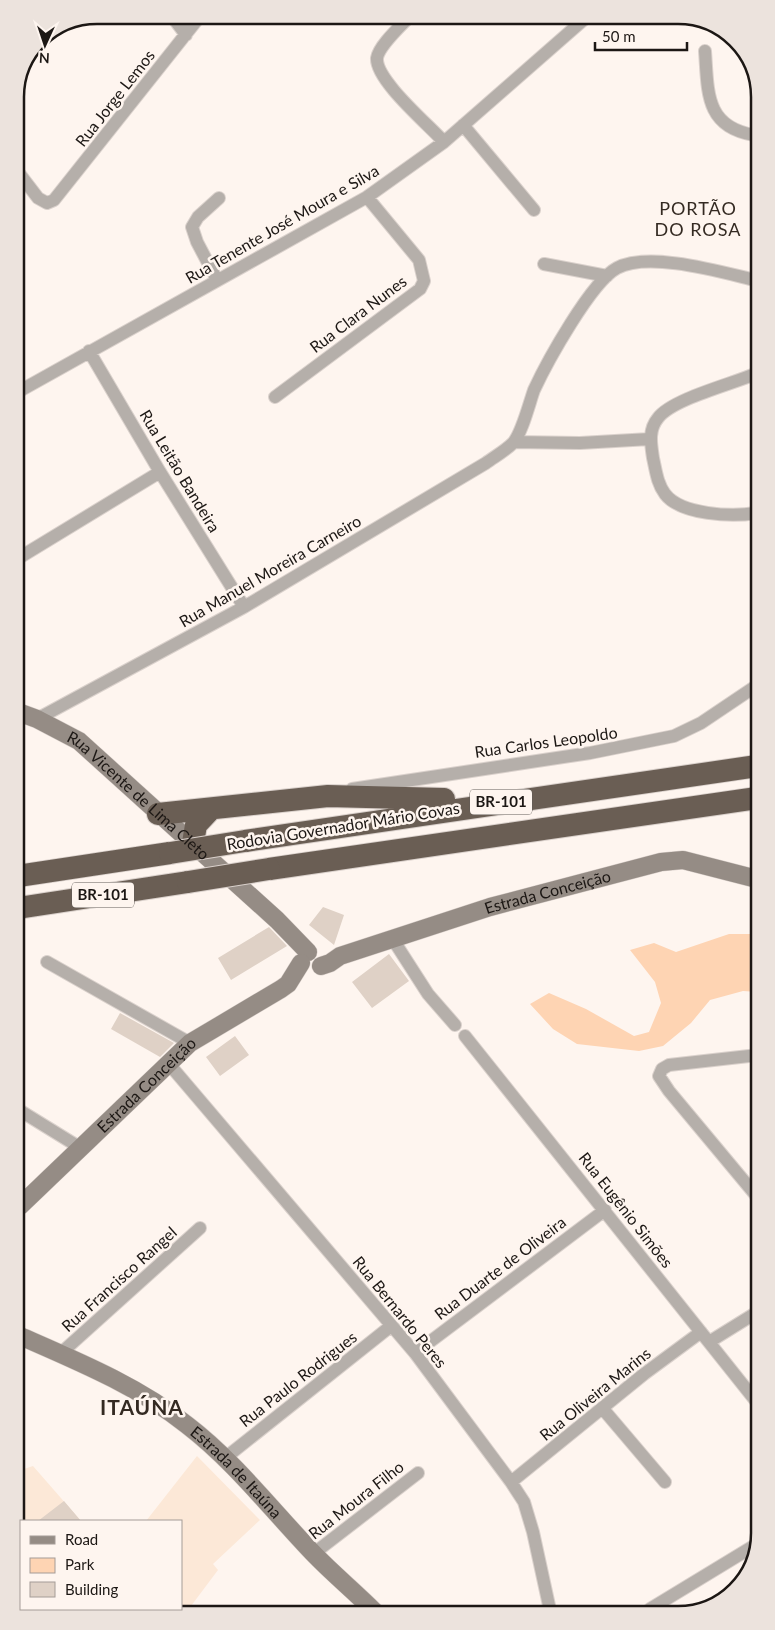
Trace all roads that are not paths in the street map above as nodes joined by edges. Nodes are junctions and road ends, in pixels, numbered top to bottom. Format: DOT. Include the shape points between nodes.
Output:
graph roads {
  1 [pos="178,24"];
  2 [pos="194,24"];
  3 [pos="402,24"];
  4 [pos="580,24"];
  5 [pos="186,35"];
  6 [pos="705,51"];
  7 [pos="463,125"];
  8 [pos="751,134"];
  9 [pos="444,142"];
  10 [pos="24,179"];
  11 [pos="367,197"];
  12 [pos="219,198"];
  13 [pos="534,210"];
  14 [pos="544,264"];
  15 [pos="607,276"];
  16 [pos="751,279"];
  17 [pos="217,280"];
  18 [pos="90,351"];
  19 [pos="751,376"];
  20 [pos="24,388"];
  21 [pos="275,397"];
  22 [pos="650,439"];
  23 [pos="514,442"];
  24 [pos="160,472"];
  25 [pos="751,514"];
  26 [pos="24,555"];
  27 [pos="244,607"];
  28 [pos="751,689"];
  29 [pos="24,714"];
  30 [pos="36,719"];
  31 [pos="751,767"];
  32 [pos="558,794"];
  33 [pos="328,796"];
  34 [pos="751,799"];
  35 [pos="211,809"];
  36 [pos="158,814"];
  37 [pos="193,844"];
  38 [pos="24,875"];
  39 [pos="751,877"];
  40 [pos="24,907"];
  41 [pos="392,938"];
  42 [pos="311,961"];
  43 [pos="47,962"];
  44 [pos="455,1025"];
  45 [pos="465,1036"];
  46 [pos="190,1043"];
  47 [pos="751,1056"];
  48 [pos="169,1064"];
  49 [pos="24,1113"];
  50 [pos="79,1148"];
  51 [pos="751,1188"];
  52 [pos="24,1202"];
  53 [pos="605,1210"];
  54 [pos="200,1228"];
  55 [pos="751,1315"];
  56 [pos="391,1326"];
  57 [pos="705,1337"];
  58 [pos="24,1338"];
  59 [pos="415,1353"];
  60 [pos="60,1354"];
  61 [pos="751,1394"];
  62 [pos="603,1409"];
  63 [pos="224,1458"];
  64 [pos="418,1473"];
  65 [pos="511,1482"];
  66 [pos="665,1482"];
  67 [pos="750,1548"];
  68 [pos="313,1554"];
  69 [pos="368,1606"];
  70 [pos="549,1606"];
  71 [pos="656,1606"];
  1 -- 5 [label="street"];
  2 -- 5 [label="street, Rua Jorge Lemos"];
  3 -- 9 [label="street" via="382,47 377,58 379,70"];
  4 -- 7 [label="street, Rua Tenente José Moura e Silva"];
  5 -- 10 [label="street, Rua Jorge Lemos" via="54,200 47,203 38,198"];
  6 -- 8 [label="street" via="713,111 735,131"];
  7 -- 9 [label="street, Rua Tenente José Moura e Silva"];
  7 -- 13 [label="street"];
  9 -- 11 [label="street, Rua Tenente José Moura e Silva"];
  11 -- 17 [label="street, Rua Tenente José Moura e Silva"];
  11 -- 21 [label="street, Rua Clara Nunes" via="418,260 424,281 420,289"];
  12 -- 17 [label="street" via="192,227"];
  14 -- 15 [label="street"];
  15 -- 16 [label="street" via="627,265 680,263"];
  15 -- 23 [label="street" via="583,305 560,342 535,389"];
  17 -- 18 [label="street, Rua Tenente José Moura e Silva"];
  18 -- 20 [label="street, Rua Tenente José Moura e Silva"];
  18 -- 24 [label="street, Rua Leitão Bandeira"];
  19 -- 22 [label="street" via="674,405 658,416"];
  22 -- 23 [label="street"];
  22 -- 25 [label="street" via="657,479 665,495 682,506 705,513"];
  23 -- 27 [label="street, Rua Manuel Moreira Carneiro" via="486,463"];
  24 -- 26 [label="street"];
  24 -- 27 [label="street, Rua Leitão Bandeira"];
  27 -- 30 [label="street, Rua Manuel Moreira Carneiro"];
  28 -- 33 [label="street, Rua Carlos Leopoldo" via="701,723 674,736 590,753 362,786"];
  29 -- 30 [label="main road, Rua Vicente de Lima Cleto"];
  30 -- 36 [label="main road, Rua Vicente de Lima Cleto" via="80,741"];
  31 -- 32 [label="highway, Rodovia Governador Mário Covas / BR-101"];
  32 -- 33 [label="highway" via="444,799"];
  32 -- 38 [label="highway, Rodovia Governador Mário Covas / BR-101, bridge"];
  33 -- 35 [label="highway"];
  34 -- 40 [label="highway, Rodovia Governador Mário Covas / BR-101, bridge"];
  35 -- 36 [label="highway"];
  35 -- 37 [label="highway" via="196,825"];
  36 -- 37 [label="main road, Rua Vicente de Lima Cleto"];
  37 -- 42 [label="main road, Rua Vicente de Lima Cleto" via="278,920"];
  39 -- 41 [label="main road, Estrada Conceição" via="683,860 661,862 490,907"];
  41 -- 42 [label="main road, Estrada Conceição" via="340,956"];
  41 -- 44 [label="street" via="428,994"];
  42 -- 46 [label="main road, Estrada Conceição" via="288,984"];
  43 -- 46 [label="street"];
  45 -- 53 [label="street, Rua Eugênio Simões"];
  46 -- 48 [label="main road, Estrada Conceição"];
  47 -- 51 [label="street" via="669,1065 659,1076"];
  48 -- 50 [label="main road, Estrada Conceição"];
  48 -- 56 [label="street, Rua Bernardo Peres"];
  49 -- 50 [label="street"];
  50 -- 52 [label="main road, Estrada Conceição"];
  53 -- 57 [label="street, Rua Eugênio Simões"];
  53 -- 59 [label="street, Rua Duarte de Oliveira"];
  54 -- 60 [label="street, Rua Francisco Rangel"];
  55 -- 57 [label="street, Rua Oliveira Marins"];
  56 -- 59 [label="street, Rua Bernardo Peres"];
  56 -- 63 [label="street, Rua Paulo Rodrigues"];
  57 -- 61 [label="street, Rua Eugênio Simões"];
  57 -- 62 [label="street, Rua Oliveira Marins" via="644,1374"];
  58 -- 60 [label="main road, Estrada de Itaúna"];
  59 -- 65 [label="street, Rua Bernardo Peres"];
  60 -- 63 [label="main road, Estrada de Itaúna" via="146,1398 187,1424"];
  62 -- 65 [label="street, Rua Oliveira Marins"];
  62 -- 66 [label="street"];
  63 -- 68 [label="main road, Estrada de Itaúna"];
  64 -- 68 [label="street, Rua Moura Filho"];
  65 -- 70 [label="street, Rua Bernardo Peres" via="526,1510"];
  67 -- 71 [label="street"];
  68 -- 69 [label="main road, Estrada de Itaúna"];
}
